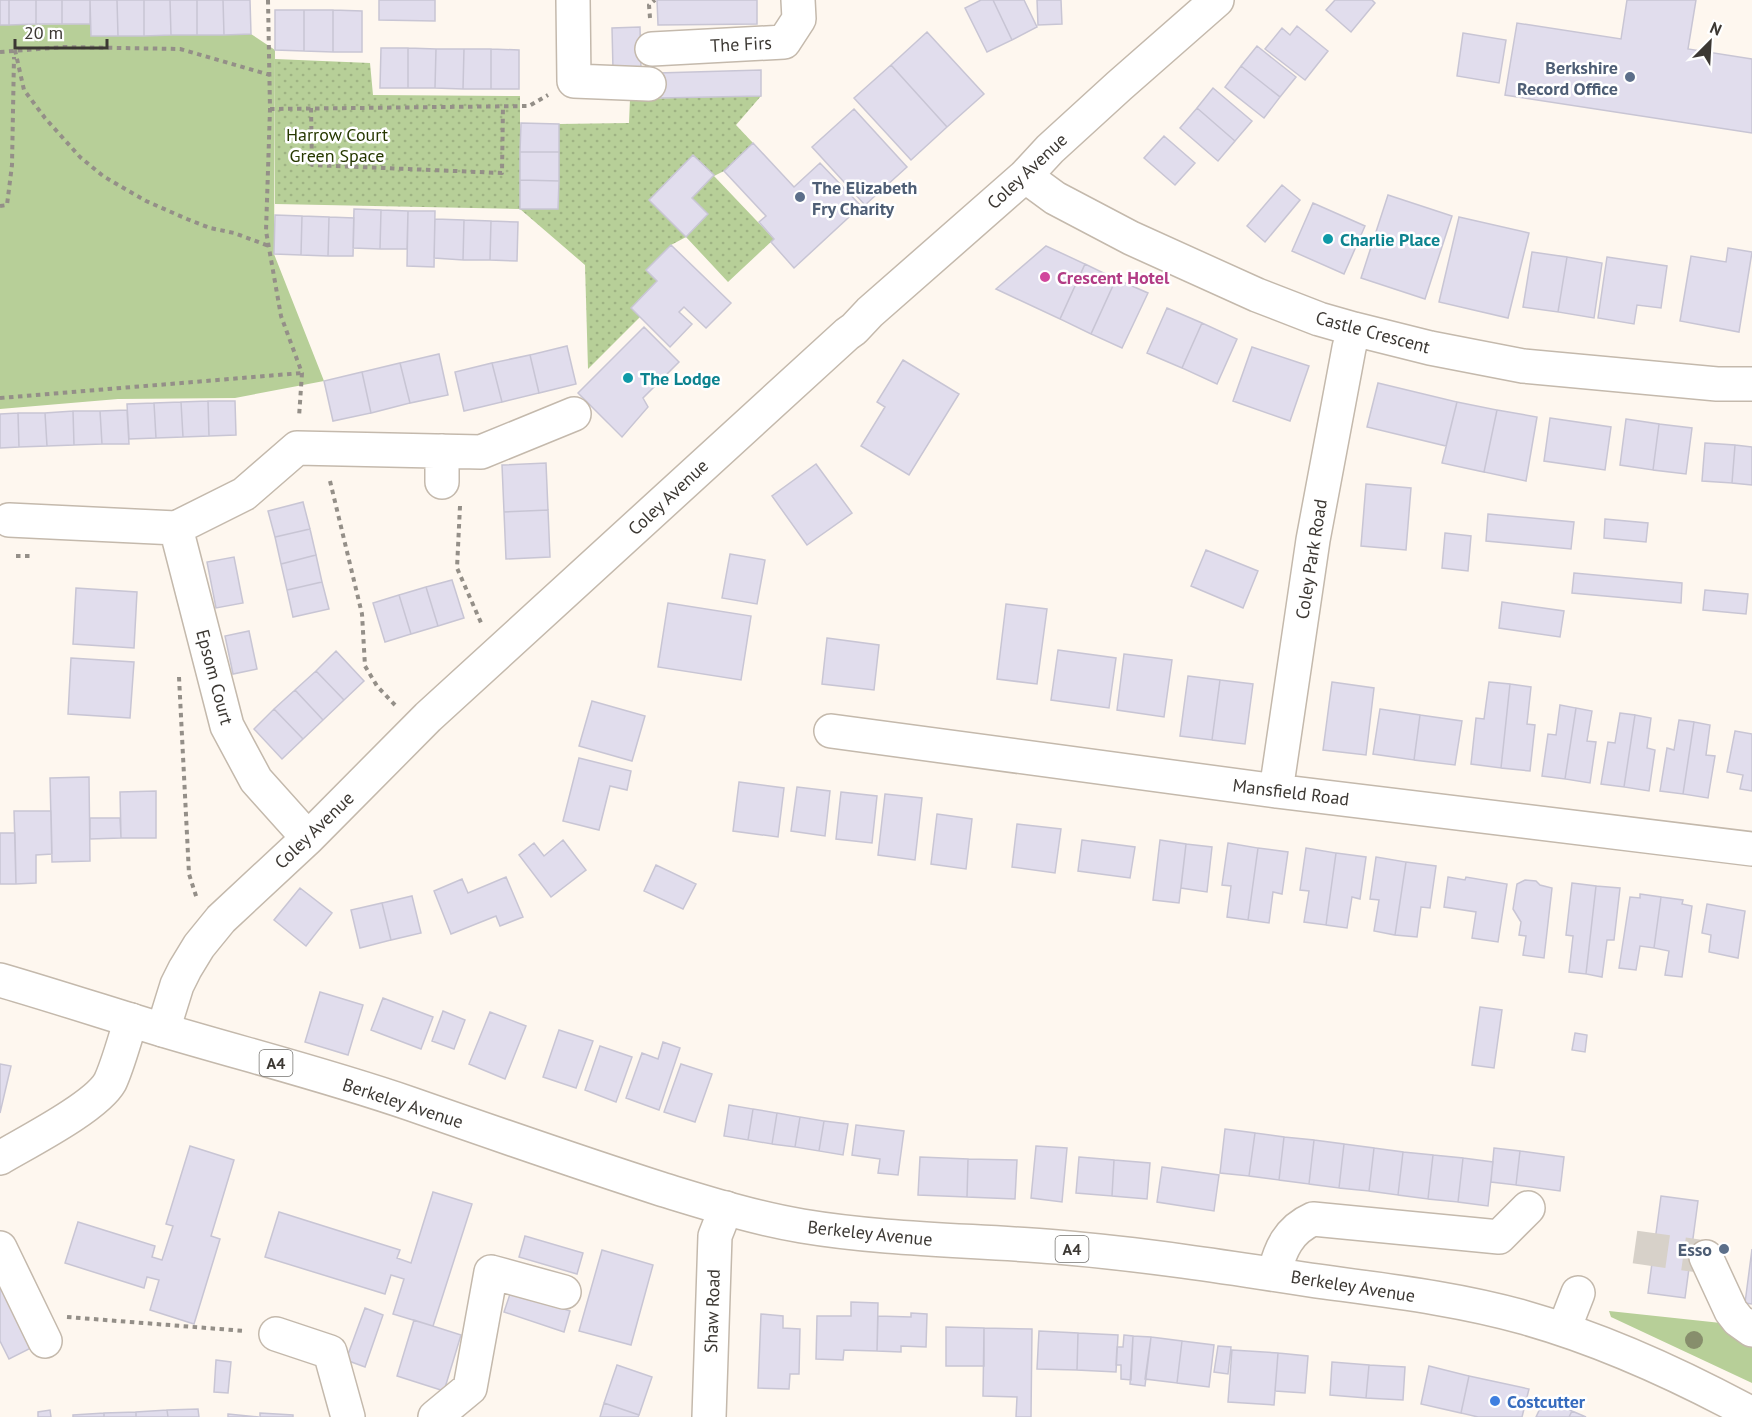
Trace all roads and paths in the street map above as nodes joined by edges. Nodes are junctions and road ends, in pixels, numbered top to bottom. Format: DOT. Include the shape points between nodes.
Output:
graph roads {
  1 [pos="268,0"];
  2 [pos="573,0"];
  3 [pos="798,0"];
  4 [pos="1217,0"];
  5 [pos="652,49"];
  6 [pos="15,50"];
  7 [pos="0,52"];
  8 [pos="270,75"];
  9 [pos="574,81"];
  10 [pos="649,84"];
  11 [pos="503,106"];
  12 [pos="311,108"];
  13 [pos="270,109"];
  14 [pos="1025,176"];
  15 [pos="0,206"];
  16 [pos="269,246"];
  17 [pos="1354,329"];
  18 [pos="302,373"];
  19 [pos="1752,384"];
  20 [pos="0,398"];
  21 [pos="574,414"];
  22 [pos="297,448"];
  23 [pos="442,467"];
  24 [pos="9,519"];
  25 [pos="176,528"];
  26 [pos="16,556"];
  27 [pos="40,556"];
  28 [pos="495,656"];
  29 [pos="179,677"];
  30 [pos="416,728"];
  31 [pos="831,731"];
  32 [pos="1276,791"];
  33 [pos="308,838"];
  34 [pos="1752,849"];
  35 [pos="208,934"];
  36 [pos="0,980"];
  37 [pos="131,1020"];
  38 [pos="163,1030"];
  39 [pos="0,1158"];
  40 [pos="726,1208"];
  41 [pos="1528,1208"];
  42 [pos="0,1248"];
  43 [pos="1706,1257"];
  44 [pos="1274,1274"];
  45 [pos="564,1292"];
  46 [pos="1578,1293"];
  47 [pos="39,1328"];
  48 [pos="1564,1329"];
  49 [pos="1752,1330"];
  50 [pos="276,1334"];
  51 [pos="1752,1414"];
  52 [pos="348,1417"];
  53 [pos="435,1417"];
  54 [pos="709,1417"];
  1 -- 8 [label="path"];
  2 -- 9 [label="street"];
  3 -- 5 [label="street, The Firs" via="799,19 784,42"];
  4 -- 14 [label="street, Coley Avenue" via="1095,107"];
  6 -- 7 [label="path"];
  6 -- 8 [label="path" via="180,49"];
  6 -- 15 [label="path" via="12,165 8,205"];
  6 -- 16 [label="path" via="24,90 80,157 103,176 187,219"];
  8 -- 13 [label="path"];
  9 -- 10 [label="street"];
  9 -- 11 [label="path" via="529,106"];
  11 -- 12 [label="path"];
  11 -- 12 [label="path" via="502,173 312,165"];
  12 -- 13 [label="path"];
  13 -- 16 [label="path" via="266,231"];
  14 -- 17 [label="street, Castle Crescent" via="1054,198 1131,238 1257,295"];
  14 -- 28 [label="street, Coley Avenue" via="870,312"];
  16 -- 18 [label="path" via="281,316"];
  17 -- 19 [label="street, Castle Crescent" via="1523,366"];
  17 -- 32 [label="street, Coley Park Road" via="1313,540"];
  18 -- 20 [label="path"];
  18 -- 22 [label="path"];
  21 -- 23 [label="street"];
  22 -- 23 [label="street"];
  22 -- 25 [label="street" via="244,494"];
  22 -- 30 [label="path" via="328,473 362,614 365,666 377,686"];
  23 -- 28 [label="path" via="460,502 457,568"];
  24 -- 25 [label="street"];
  25 -- 33 [label="street, Epsom Court" via="227,726 256,780"];
  26 -- 27 [label="path"];
  28 -- 30 [label="street, Coley Avenue"];
  29 -- 35 [label="path" via="189,874"];
  30 -- 33 [label="street, Coley Avenue"];
  31 -- 32 [label="street, Mansfield Road"];
  32 -- 34 [label="street, Mansfield Road"];
  33 -- 35 [label="street, Coley Avenue"];
  35 -- 38 [label="street, Coley Avenue" via="177,985"];
  36 -- 37 [label="street, Berkeley Avenue / A4"];
  37 -- 38 [label="street, Berkeley Avenue / A4"];
  37 -- 39 [label="street" via="110,1081 100,1095"];
  38 -- 40 [label="street, Berkeley Avenue / A4" via="389,1096 599,1169"];
  40 -- 44 [label="street, Berkeley Avenue / A4" via="812,1227 909,1238 1059,1247"];
  40 -- 54 [label="street, Shaw Road" via="715,1236"];
  41 -- 44 [label="street" via="1499,1237 1313,1219 1291,1235 1280,1252"];
  42 -- 47 [label="street"];
  43 -- 49 [label="street" via="1731,1311"];
  44 -- 48 [label="street, Berkeley Avenue / A4" via="1438,1299"];
  45 -- 53 [label="street" via="491,1272 470,1388"];
  46 -- 48 [label="street"];
  47 -- 50 [label="path"];
  48 -- 51 [label="street, Berkeley Avenue / A4" via="1685,1379"];
  50 -- 52 [label="street" via="330,1352"];
}
